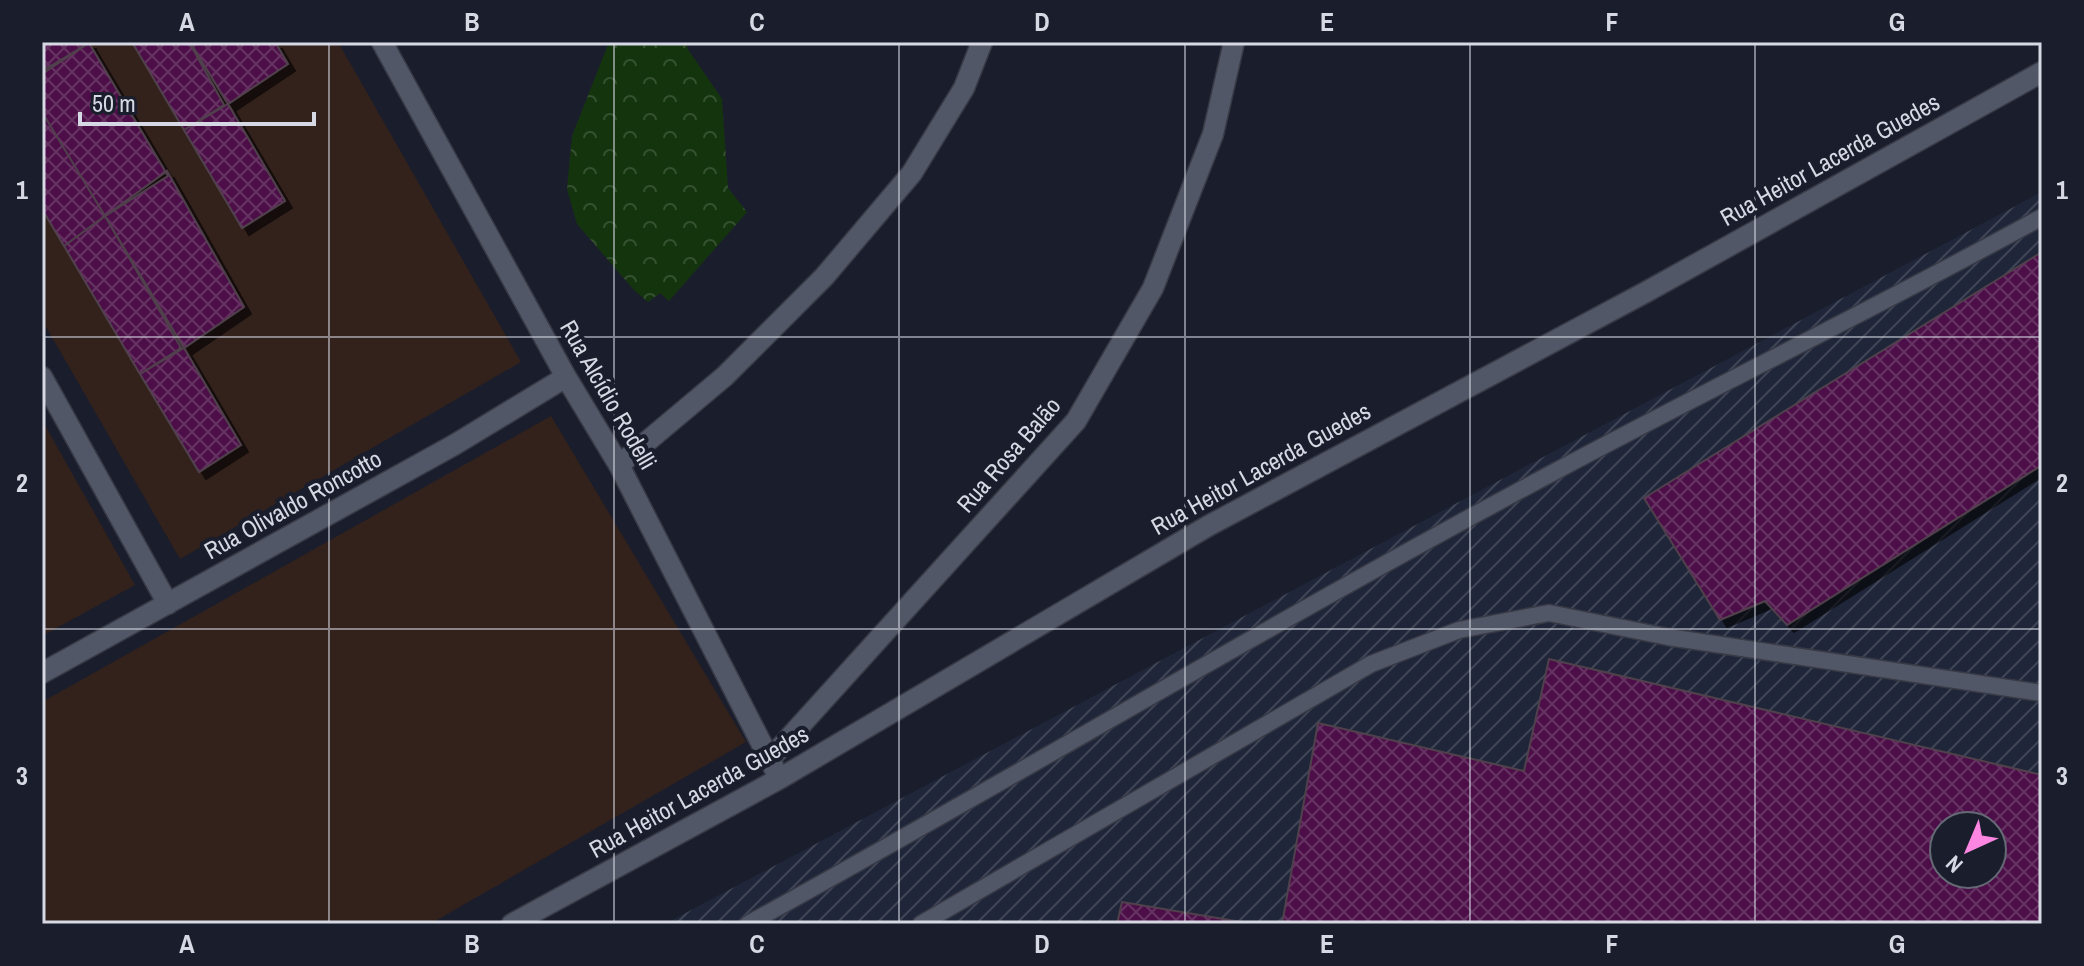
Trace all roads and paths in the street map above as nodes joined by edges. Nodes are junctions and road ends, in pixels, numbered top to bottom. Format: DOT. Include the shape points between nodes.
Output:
graph roads {
  1 [pos="382,42"];
  2 [pos="982,42"];
  3 [pos="1234,42"];
  4 [pos="2042,72"];
  5 [pos="2042,217"];
  6 [pos="42,377"];
  7 [pos="566,377"];
  8 [pos="619,465"];
  9 [pos="168,604"];
  10 [pos="42,673"];
  11 [pos="2042,693"];
  12 [pos="770,759"];
  13 [pos="779,779"];
  14 [pos="512,924"];
  15 [pos="748,924"];
  16 [pos="921,924"];
  1 -- 7 [label="street, Rua Alcídio Rodelli"];
  2 -- 8 [label="street" via="964,88 912,173 834,265 725,376"];
  3 -- 12 [label="street, Rua Rosa Balão" via="1213,134 1153,288 1076,421"];
  4 -- 13 [label="street, Rua Heitor Lacerda Guedes" via="1208,526"];
  5 -- 15 [label="lane" via="1487,508"];
  6 -- 9 [label="street"];
  7 -- 8 [label="street, Rua Alcídio Rodelli"];
  7 -- 9 [label="street, Rua Olivaldo Roncotto"];
  8 -- 12 [label="street, Rua Alcídio Rodelli"];
  9 -- 10 [label="street, Rua Olivaldo Roncotto"];
  11 -- 16 [label="lane" via="1668,637 1549,613 1459,630 1371,664"];
  12 -- 13 [label="street, Rua Alcídio Rodelli"];
  13 -- 14 [label="street, Rua Heitor Lacerda Guedes"];
}
